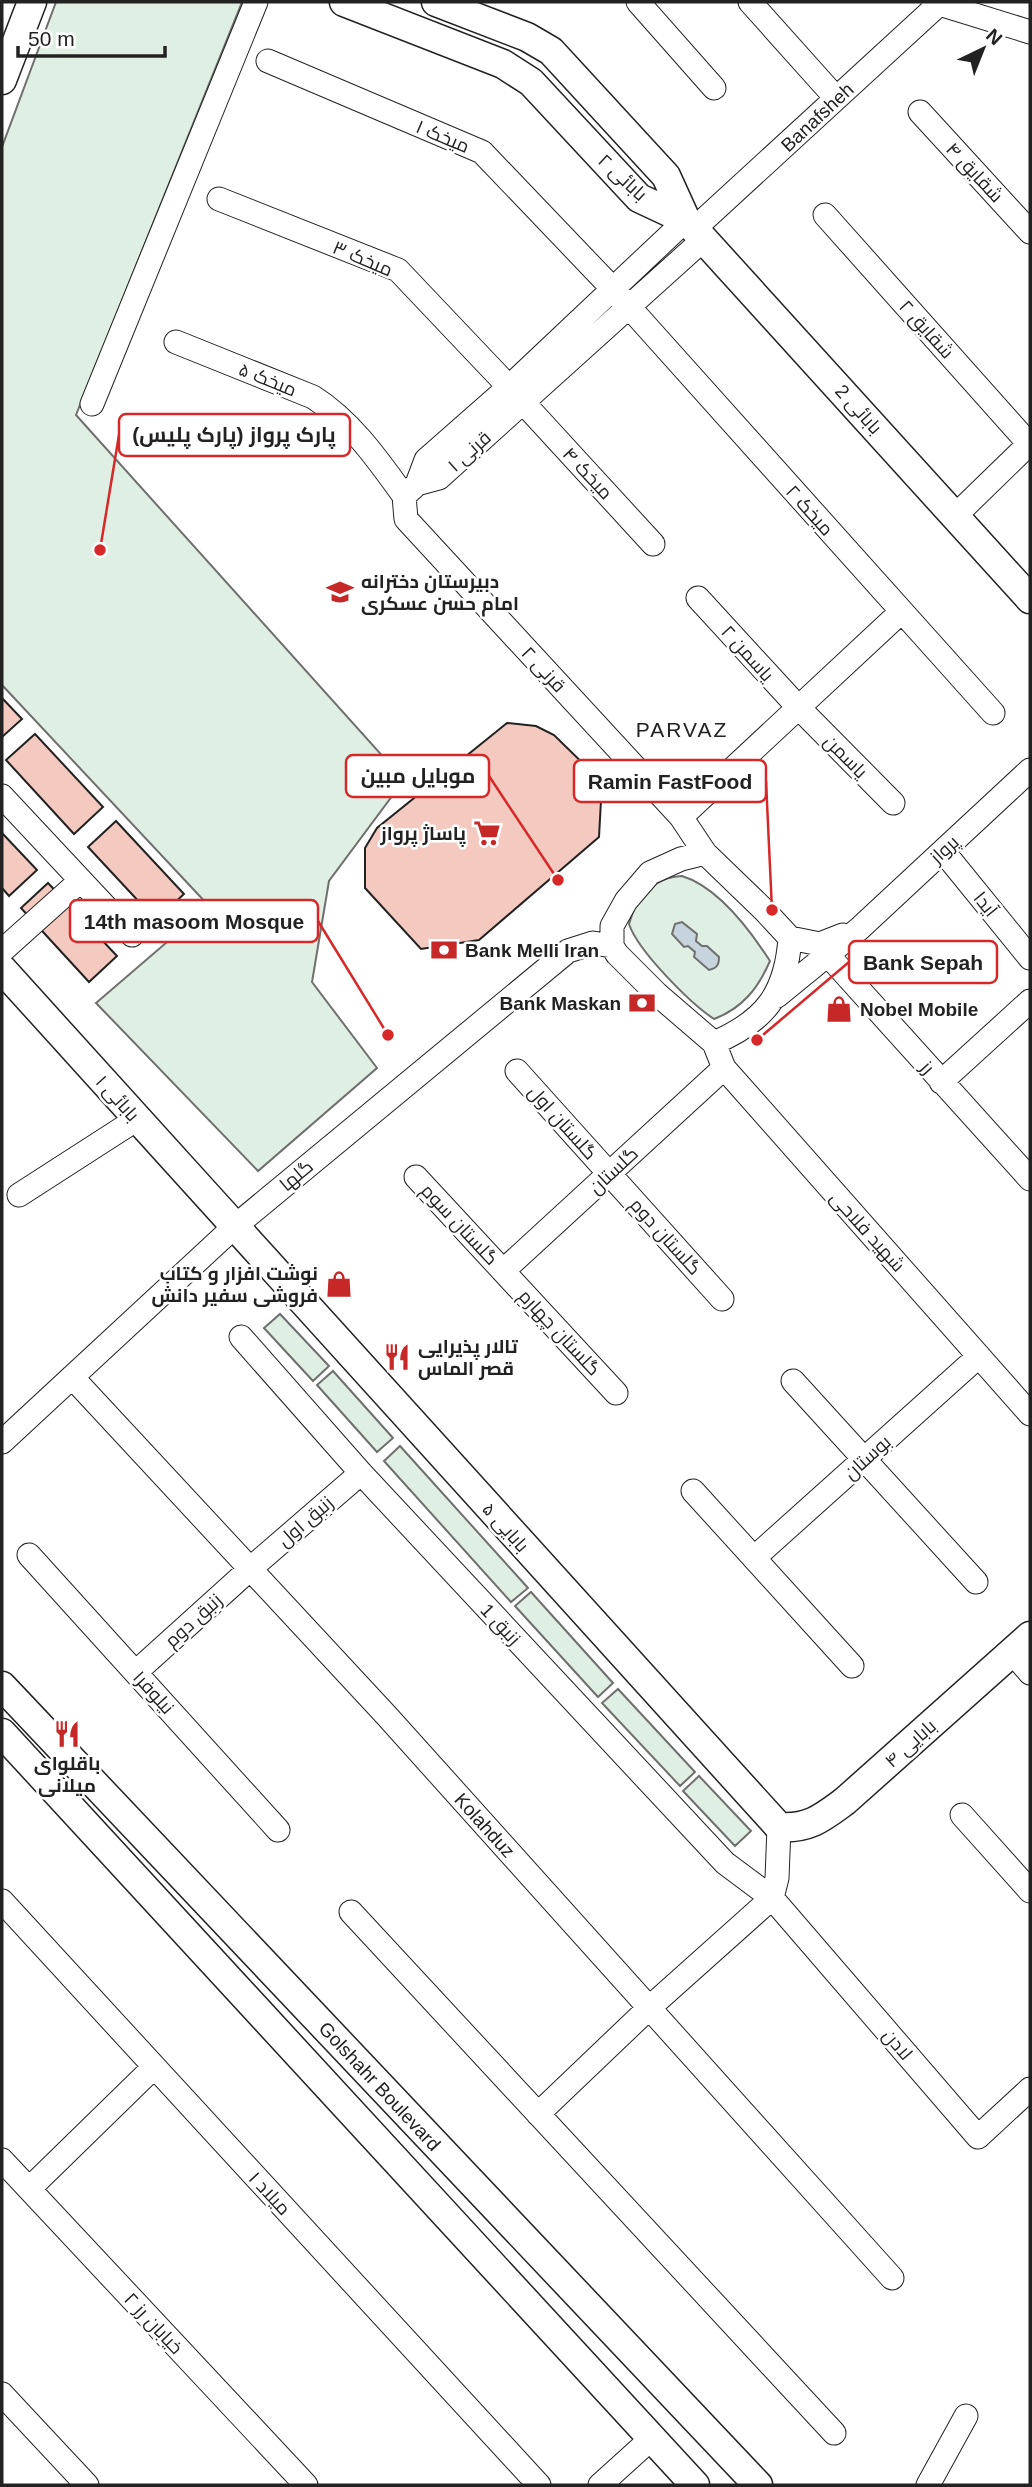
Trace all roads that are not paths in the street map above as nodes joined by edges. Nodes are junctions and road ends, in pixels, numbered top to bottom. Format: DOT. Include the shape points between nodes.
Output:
graph roads {
  1 [pos="32,2"];
  2 [pos="256,2"];
  3 [pos="344,2"];
  4 [pos="436,2"];
  5 [pos="638,2"];
  6 [pos="750,2"];
  7 [pos="936,3"];
  8 [pos="1030,32"];
  9 [pos="268,61"];
  10 [pos="2,80"];
  11 [pos="714,88"];
  12 [pos="836,98"];
  13 [pos="920,112"];
  14 [pos="219,199"];
  15 [pos="825,215"];
  16 [pos="695,229"];
  17 [pos="1030,232"];
  18 [pos="620,298"];
  19 [pos="176,342"];
  20 [pos="516,395"];
  21 [pos="92,404"];
  22 [pos="1030,444"];
  23 [pos="411,490"];
  24 [pos="956,515"];
  25 [pos="653,544"];
  26 [pos="698,598"];
  27 [pos="1030,599"];
  28 [pos="901,612"];
  29 [pos="799,708"];
  30 [pos="993,713"];
  31 [pos="1030,770"];
  32 [pos="2,796"];
  33 [pos="893,803"];
  34 [pos="681,817"];
  35 [pos="943,851"];
  36 [pos="705,853"];
  37 [pos="80,881"];
  38 [pos="859,929"];
  39 [pos="132,935"];
  40 [pos="790,938"];
  41 [pos="612,946"];
  42 [pos="2,951"];
  43 [pos="827,954"];
  44 [pos="1030,958"];
  45 [pos="2,969"];
  46 [pos="1030,1001"];
  47 [pos="770,1002"];
  48 [pos="714,1043"];
  49 [pos="724,1068"];
  50 [pos="517,1071"];
  51 [pos="941,1082"];
  52 [pos="137,1118"];
  53 [pos="610,1173"];
  54 [pos="416,1177"];
  55 [pos="1030,1179"];
  56 [pos="19,1195"];
  57 [pos="234,1227"];
  58 [pos="503,1272"];
  59 [pos="722,1298"];
  60 [pos="241,1338"];
  61 [pos="979,1356"];
  62 [pos="72,1377"];
  63 [pos="793,1381"];
  64 [pos="616,1393"];
  65 [pos="1030,1414"];
  66 [pos="2,1442"];
  67 [pos="864,1459"];
  68 [pos="361,1474"];
  69 [pos="693,1491"];
  70 [pos="29,1555"];
  71 [pos="754,1558"];
  72 [pos="250,1569"];
  73 [pos="976,1582"];
  74 [pos="1024,1654"];
  75 [pos="852,1666"];
  76 [pos="136,1672"];
  77 [pos="2,1686"];
  78 [pos="2,1733"];
  79 [pos="962,1815"];
  80 [pos="779,1827"];
  81 [pos="278,1830"];
  82 [pos="1030,1891"];
  83 [pos="772,1898"];
  84 [pos="2,1901"];
  85 [pos="351,1912"];
  86 [pos="649,2008"];
  87 [pos="154,2067"];
  88 [pos="1030,2089"];
  89 [pos="538,2114"];
  90 [pos="2,2160"];
  91 [pos="29,2189"];
  92 [pos="892,2278"];
  93 [pos="2,2393"];
  94 [pos="966,2416"];
  95 [pos="834,2433"];
  96 [pos="652,2438"];
  97 [pos="87,2485"];
  98 [pos="306,2485"];
  99 [pos="539,2485"];
  100 [pos="600,2485"];
  101 [pos="695,2485"];
  102 [pos="758,2485"];
  103 [pos="928,2485"];
  1 -- 10 [label="main road"];
  2 -- 21 [label="street"];
  3 -- 16 [label="main road, بابائی ۲" via="503,64 531,82 639,198"];
  4 -- 16 [label="main road, بابائی ۲" via="551,51 666,176"];
  5 -- 11 [label="street"];
  6 -- 12 [label="street"];
  7 -- 8 [label="street"];
  7 -- 12 [label="street, Banafsheh"];
  9 -- 18 [label="street, میخک ۱" via="482,152"];
  12 -- 16 [label="street, Banafsheh"];
  13 -- 17 [label="street, شقایق ۴"];
  14 -- 20 [label="street, میخک ۳" via="398,270"];
  15 -- 22 [label="street, شقایق ۲"];
  16 -- 18 [label="street, قرنی ۱"];
  16 -- 24 [label="main road, بابائی 2"];
  18 -- 20 [label="street, قرنی ۱"];
  18 -- 28 [label="street, میخک ۲"];
  19 -- 23 [label="street, میخک ۵" via="313,397 332,409"];
  20 -- 23 [label="street, قرنی ۱" via="426,460"];
  20 -- 25 [label="street, میخک ۴"];
  22 -- 24 [label="street"];
  23 -- 34 [label="street, قرنی ۲" via="406,519"];
  24 -- 27 [label="main road, بابائی 2"];
  26 -- 29 [label="street, یاسمن ۲"];
  28 -- 29 [label="street"];
  28 -- 30 [label="street, میخک ۲"];
  29 -- 33 [label="street, یاسمن"];
  29 -- 34 [label="street"];
  31 -- 35 [label="street, پرواز"];
  32 -- 37 [label="street"];
  34 -- 36 [label="street, قرنی ۲"];
  35 -- 38 [label="street, پرواز"];
  35 -- 44 [label="street, آیدا"];
  36 -- 40 [label="street"];
  36 -- 41 [label="street" via="650,873 612,926"];
  37 -- 39 [label="street"];
  37 -- 42 [label="street"];
  38 -- 40 [label="street, پرواز" via="820,944"];
  38 -- 43 [label="street, پرواز"];
  40 -- 47 [label="street" via="780,989"];
  41 -- 48 [label="street" via="657,994"];
  41 -- 57 [label="street, گلها" via="593,943 568,951"];
  43 -- 47 [label="street, پرواز"];
  43 -- 51 [label="street, رز"];
  45 -- 52 [label="main road, بابائی ۱"];
  46 -- 51 [label="street"];
  47 -- 48 [label="street" via="741,1031"];
  48 -- 49 [label="street, شهید فلاحی"];
  49 -- 53 [label="street, گلستان"];
  49 -- 61 [label="street, شهید فلاحی"];
  50 -- 53 [label="street, گلستان اول"];
  51 -- 55 [label="street, رز"];
  52 -- 56 [label="street"];
  52 -- 57 [label="main road, بابائی ۱"];
  53 -- 58 [label="street, گلستان"];
  53 -- 59 [label="street, گلستان دوم"];
  54 -- 58 [label="street, گلستان سوم"];
  57 -- 62 [label="street, گلها"];
  57 -- 80 [label="main road, ۵ بابایی"];
  58 -- 64 [label="street, گلستان چهارم"];
  60 -- 68 [label="street, زنبق 1"];
  61 -- 65 [label="street, شهید فلاحی"];
  61 -- 67 [label="street, بوستان"];
  62 -- 66 [label="street, گلها"];
  62 -- 72 [label="street, Kolahduz"];
  63 -- 67 [label="street"];
  67 -- 71 [label="street, بوستان"];
  67 -- 73 [label="street"];
  68 -- 72 [label="street, زنبق اول"];
  68 -- 83 [label="street, زنبق 1" via="725,1863"];
  69 -- 71 [label="street"];
  70 -- 76 [label="street, نیلوفر۱"];
  71 -- 75 [label="street"];
  72 -- 76 [label="street, زنبق دوم"];
  72 -- 86 [label="street, Kolahduz"];
  74 -- 80 [label="main road, بابایی ۴" via="818,1821 796,1829"];
  76 -- 81 [label="street, نیلوفر۱"];
  77 -- 102 [label="main road, Golshahr Boulevard"];
  78 -- 96 [label="main road, Golshahr Boulevard"];
  79 -- 82 [label="street"];
  80 -- 83 [label="street"];
  83 -- 86 [label="street"];
  83 -- 88 [label="street, لادن" via="978,2137"];
  84 -- 87 [label="street, میلاد ۱"];
  85 -- 89 [label="street"];
  86 -- 89 [label="street"];
  86 -- 92 [label="street, Kolahduz"];
  87 -- 91 [label="street"];
  87 -- 99 [label="street, میلاد ۱"];
  89 -- 95 [label="street"];
  90 -- 91 [label="street, خیابان رز ۲"];
  91 -- 98 [label="street, خیابان رز ۲"];
  93 -- 97 [label="street"];
  94 -- 103 [label="street"];
  96 -- 100 [label="street"];
  96 -- 101 [label="main road, Golshahr Boulevard"];
}
